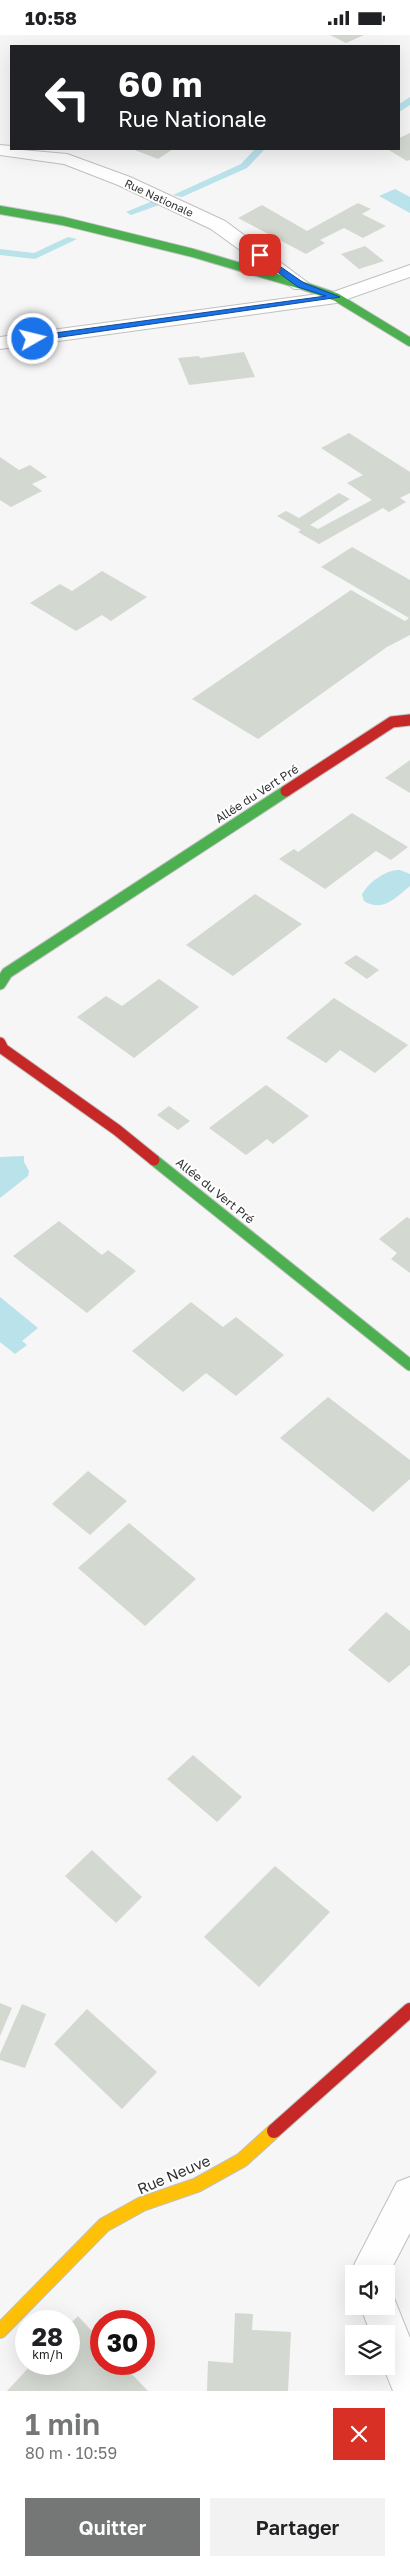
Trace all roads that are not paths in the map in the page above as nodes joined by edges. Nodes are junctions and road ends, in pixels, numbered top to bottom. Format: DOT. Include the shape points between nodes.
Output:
graph roads {
  1 [pos="0,150"];
  2 [pos="0,210"];
  3 [pos="410,271"];
  4 [pos="301,285"];
  5 [pos="336,297"];
  6 [pos="410,342"];
  7 [pos="0,343"];
  8 [pos="410,721"];
  9 [pos="0,984"];
  10 [pos="0,1043"];
  11 [pos="410,1365"];
  12 [pos="410,2010"];
  13 [pos="410,2195"];
  14 [pos="374,2265"];
  15 [pos="382,2315"];
  16 [pos="0,2331"];
  17 [pos="410,2387"];
  1 -- 4 [label="street, Rue Nationale" via="67,159 124,181 218,225"];
  2 -- 4 [label="street, Rue Nationale" via="63,221 184,250"];
  3 -- 5 [label="street"];
  4 -- 5 [label="street, Rue Nationale"];
  5 -- 6 [label="street, Rue Nationale"];
  5 -- 7 [label="street"];
  8 -- 9 [label="street, Allée du Vert Pré" via="392,722 7,973"];
  10 -- 11 [label="street, Allée du Vert Pré" via="3,1049 117,1130"];
  12 -- 16 [label="street, Rue Neuve" via="242,2160 197,2185 142,2204 104,2225"];
  13 -- 14 [label="street"];
  15 -- 17 [label="street"];
}
